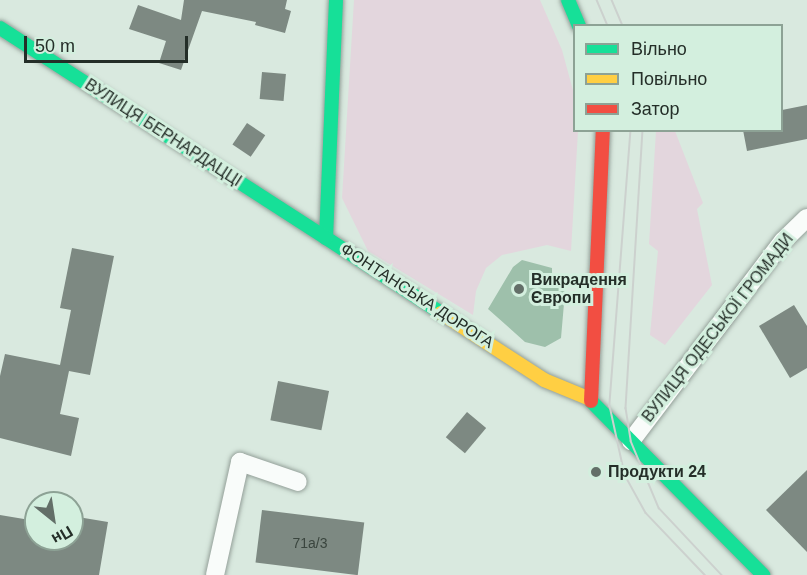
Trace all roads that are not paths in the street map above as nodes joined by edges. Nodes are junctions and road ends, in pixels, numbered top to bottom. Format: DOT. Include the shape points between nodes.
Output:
graph roads {
  1 [pos="336,0"];
  2 [pos="568,0"];
  3 [pos="578,24"];
  4 [pos="0,28"];
  5 [pos="603,132"];
  6 [pos="807,218"];
  7 [pos="326,238"];
  8 [pos="590,399"];
  9 [pos="631,441"];
  10 [pos="298,482"];
  11 [pos="215,575"];
  12 [pos="763,575"];
  1 -- 7 [label="main road, ФОНТАНСЬКА ДОРОГА"];
  2 -- 3 [label="main road"];
  4 -- 7 [label="main road, ВУЛИЦЯ БЕРНАРДАЦЦІ"];
  5 -- 8 [label="main road"];
  6 -- 9 [label="street, ВУЛИЦЯ ОДЕСЬКОЇ ГРОМАДИ" via="783,241"];
  7 -- 8 [label="main road, ФОНТАНСЬКА ДОРОГА" via="544,380"];
  8 -- 9 [label="main road, ФОНТАНСЬКА ДОРОГА" via="596,410"];
  9 -- 12 [label="main road, ФОНТАНСЬКА ДОРОГА"];
  10 -- 11 [label="street" via="240,462"];
}
